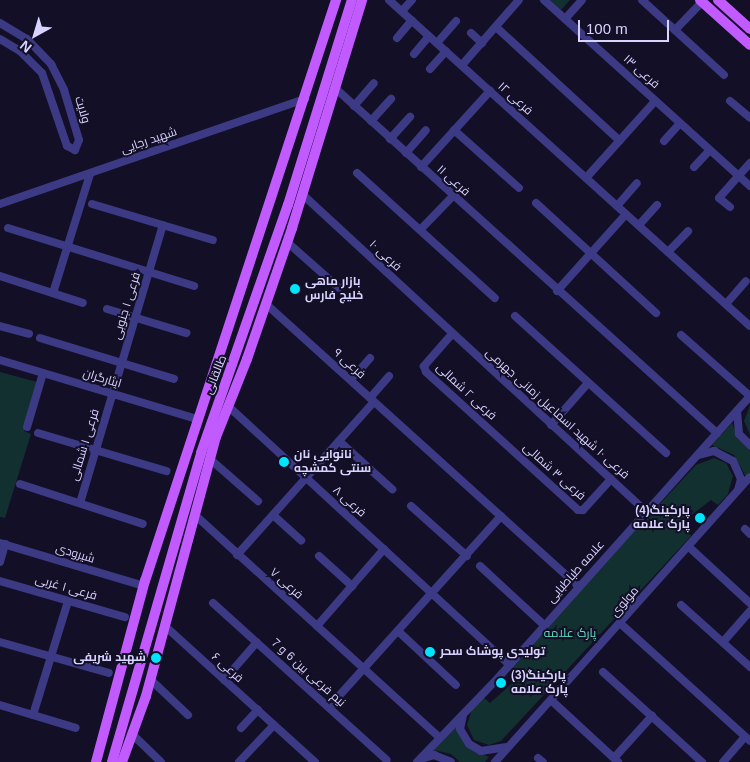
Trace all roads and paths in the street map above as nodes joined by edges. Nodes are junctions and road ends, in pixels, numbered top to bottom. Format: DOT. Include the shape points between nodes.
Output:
graph roads {
  1 [pos="336,0"];
  2 [pos="352,0"];
  3 [pos="362,0"];
  4 [pos="389,0"];
  5 [pos="412,0"];
  6 [pos="519,0"];
  7 [pos="544,0"];
  8 [pos="582,0"];
  9 [pos="642,0"];
  10 [pos="718,0"];
  11 [pos="701,1"];
  12 [pos="402,11"];
  13 [pos="566,19"];
  14 [pos="412,20"];
  15 [pos="456,21"];
  16 [pos="0,23"];
  17 [pos="496,27"];
  18 [pos="750,28"];
  19 [pos="675,30"];
  20 [pos="471,33"];
  21 [pos="429,36"];
  22 [pos="397,38"];
  23 [pos="0,39"];
  24 [pos="437,43"];
  25 [pos="482,43"];
  26 [pos="750,45"];
  27 [pos="446,51"];
  28 [pos="414,54"];
  29 [pos="462,65"];
  30 [pos="430,69"];
  31 [pos="724,75"];
  32 [pos="374,83"];
  33 [pos="334,88"];
  34 [pos="490,90"];
  35 [pos="391,98"];
  36 [pos="305,99"];
  37 [pos="730,100"];
  38 [pos="655,101"];
  39 [pos="354,106"];
  40 [pos="410,116"];
  41 [pos="750,118"];
  42 [pos="371,121"];
  43 [pos="680,123"];
  44 [pos="426,130"];
  45 [pos="454,130"];
  46 [pos="390,139"];
  47 [pos="620,141"];
  48 [pos="664,141"];
  49 [pos="710,150"];
  50 [pos="406,153"];
  51 [pos="750,163"];
  52 [pos="421,167"];
  53 [pos="694,167"];
  54 [pos="357,173"];
  55 [pos="90,174"];
  56 [pos="738,176"];
  57 [pos="586,178"];
  58 [pos="637,184"];
  59 [pos="750,186"];
  60 [pos="519,188"];
  61 [pos="302,194"];
  62 [pos="453,196"];
  63 [pos="536,203"];
  64 [pos="0,204"];
  65 [pos="92,204"];
  66 [pos="657,204"];
  67 [pos="617,206"];
  68 [pos="730,208"];
  69 [pos="626,214"];
  70 [pos="163,225"];
  71 [pos="639,225"];
  72 [pos="8,228"];
  73 [pos="420,230"];
  74 [pos="688,231"];
  75 [pos="213,240"];
  76 [pos="287,242"];
  77 [pos="68,247"];
  78 [pos="591,252"];
  79 [pos="668,252"];
  80 [pos="149,272"];
  81 [pos="0,276"];
  82 [pos="746,281"];
  83 [pos="194,286"];
  84 [pos="339,288"];
  85 [pos="557,291"];
  86 [pos="53,293"];
  87 [pos="495,298"];
  88 [pos="83,302"];
  89 [pos="266,304"];
  90 [pos="726,304"];
  91 [pos="107,309"];
  92 [pos="656,312"];
  93 [pos="515,316"];
  94 [pos="135,318"];
  95 [pos="0,326"];
  96 [pos="750,326"];
  97 [pos="186,333"];
  98 [pos="28,334"];
  99 [pos="452,334"];
  100 [pos="681,335"];
  101 [pos="255,336"];
  102 [pos="40,338"];
  103 [pos="370,358"];
  104 [pos="0,360"];
  105 [pos="122,364"];
  106 [pos="234,366"];
  107 [pos="43,373"];
  108 [pos="389,376"];
  109 [pos="174,379"];
  110 [pos="350,380"];
  111 [pos="588,383"];
  112 [pos="112,394"];
  113 [pos="750,396"];
  114 [pos="372,400"];
  115 [pos="228,406"];
  116 [pos="737,411"];
  117 [pos="197,419"];
  118 [pos="551,425"];
  119 [pos="27,427"];
  120 [pos="38,433"];
  121 [pos="717,433"];
  122 [pos="339,441"];
  123 [pos="502,441"];
  124 [pos="750,445"];
  125 [pos="96,450"];
  126 [pos="666,453"];
  127 [pos="697,456"];
  128 [pos="210,459"];
  129 [pos="166,472"];
  130 [pos="305,477"];
  131 [pos="750,477"];
  132 [pos="611,479"];
  133 [pos="20,484"];
  134 [pos="392,488"];
  135 [pos="737,492"];
  136 [pos="258,501"];
  137 [pos="80,503"];
  138 [pos="412,506"];
  139 [pos="646,511"];
  140 [pos="195,515"];
  141 [pos="273,515"];
  142 [pos="501,516"];
  143 [pos="143,524"];
  144 [pos="301,540"];
  145 [pos="3,543"];
  146 [pos="689,547"];
  147 [pos="384,549"];
  148 [pos="237,555"];
  149 [pos="319,556"];
  150 [pos="467,556"];
  151 [pos="0,562"];
  152 [pos="480,566"];
  153 [pos="0,581"];
  154 [pos="144,586"];
  155 [pos="352,586"];
  156 [pos="578,586"];
  157 [pos="433,593"];
  158 [pos="68,601"];
  159 [pos="213,603"];
  160 [pos="750,603"];
  161 [pos="681,605"];
  162 [pos="750,611"];
  163 [pos="125,617"];
  164 [pos="621,624"];
  165 [pos="544,625"];
  166 [pos="316,626"];
  167 [pos="166,627"];
  168 [pos="398,631"];
  169 [pos="0,642"];
  170 [pos="257,642"];
  171 [pos="723,642"];
  172 [pos="51,657"];
  173 [pos="509,664"];
  174 [pos="750,666"];
  175 [pos="363,670"];
  176 [pos="603,672"];
  177 [pos="109,673"];
  178 [pos="151,680"];
  179 [pos="224,680"];
  180 [pos="456,685"];
  181 [pos="552,701"];
  182 [pos="0,705"];
  183 [pos="329,707"];
  184 [pos="258,710"];
  185 [pos="465,710"];
  186 [pos="34,715"];
  187 [pos="188,715"];
  188 [pos="652,716"];
  189 [pos="274,725"];
  190 [pos="76,728"];
  191 [pos="241,728"];
  192 [pos="134,735"];
  193 [pos="439,737"];
  194 [pos="748,739"];
  195 [pos="515,741"];
  196 [pos="387,760"];
  197 [pos="616,760"];
  198 [pos="418,761"];
  199 [pos="96,762"];
  200 [pos="112,762"];
  201 [pos="122,762"];
  202 [pos="161,762"];
  203 [pos="240,762"];
  204 [pos="315,762"];
  205 [pos="451,762"];
  206 [pos="495,762"];
  207 [pos="702,762"];
  208 [pos="723,762"];
  1 -- 36 [label="main road, طالقانی"];
  2 -- 106 [label="main road, طالقانی" via="294,189"];
  3 -- 33 [label="main road"];
  4 -- 12 [label="street, فرعی ۱۲"];
  5 -- 12 [label="street"];
  6 -- 17 [label="street"];
  7 -- 13 [label="street, فرعی ۱۳"];
  8 -- 13 [label="street"];
  9 -- 19 [label="street"];
  10 -- 18 [label="main road"];
  11 -- 19 [label="street"];
  11 -- 26 [label="main road"];
  12 -- 14 [label="street, فرعی ۱۲"];
  13 -- 38 [label="street, فرعی ۱۳"];
  14 -- 21 [label="street, فرعی ۱۲"];
  14 -- 22 [label="street"];
  15 -- 24 [label="street"];
  16 -- 23 [label="street, ولایت" via="27,39 50,64 64,90 79,140 75,150 66,146 42,73 20,51"];
  17 -- 25 [label="street"];
  17 -- 47 [label="street"];
  19 -- 31 [label="street"];
  20 -- 25 [label="street"];
  21 -- 24 [label="street, فرعی ۱۲"];
  21 -- 28 [label="street"];
  24 -- 27 [label="street, فرعی ۱۲"];
  25 -- 29 [label="street"];
  27 -- 29 [label="street, فرعی ۱۲"];
  27 -- 30 [label="street"];
  29 -- 34 [label="street, فرعی ۱۲"];
  32 -- 39 [label="street"];
  33 -- 39 [label="street, فرعی ۱۱"];
  33 -- 61 [label="main road"];
  34 -- 45 [label="street"];
  34 -- 57 [label="street, فرعی ۱۲"];
  35 -- 42 [label="street"];
  36 -- 55 [label="street, شهید رجایی"];
  36 -- 117 [label="main road, طالقانی"];
  37 -- 41 [label="street"];
  38 -- 43 [label="street, فرعی ۱۳"];
  38 -- 47 [label="street"];
  39 -- 42 [label="street, فرعی ۱۱"];
  40 -- 46 [label="street"];
  42 -- 46 [label="street, فرعی ۱۱"];
  43 -- 48 [label="street"];
  43 -- 49 [label="street, فرعی ۱۳"];
  44 -- 50 [label="street"];
  45 -- 52 [label="street"];
  45 -- 60 [label="street"];
  46 -- 50 [label="street, فرعی ۱۱"];
  47 -- 57 [label="street"];
  49 -- 53 [label="street"];
  49 -- 56 [label="street, فرعی ۱۳"];
  50 -- 52 [label="street, فرعی ۱۱"];
  51 -- 56 [label="street"];
  52 -- 62 [label="street, فرعی ۱۱"];
  54 -- 73 [label="street"];
  55 -- 64 [label="street, شهید رجایی"];
  55 -- 77 [label="street"];
  56 -- 59 [label="street, فرعی ۱۳"];
  56 -- 68 [label="street" via="719,198"];
  57 -- 67 [label="street, فرعی ۱۲"];
  58 -- 67 [label="street"];
  61 -- 76 [label="main road"];
  61 -- 99 [label="street, فرعی ۱۰"];
  62 -- 73 [label="street"];
  62 -- 85 [label="street, فرعی ۱۱"];
  63 -- 78 [label="street"];
  65 -- 70 [label="street"];
  66 -- 71 [label="street"];
  67 -- 69 [label="street, فرعی ۱۲"];
  69 -- 71 [label="street, فرعی ۱۲"];
  69 -- 78 [label="street"];
  70 -- 75 [label="street"];
  70 -- 80 [label="street, فرعی ۱ جنوبی"];
  71 -- 79 [label="street, فرعی ۱۲"];
  72 -- 77 [label="street"];
  73 -- 87 [label="street"];
  74 -- 79 [label="street"];
  76 -- 84 [label="street"];
  76 -- 89 [label="main road"];
  77 -- 80 [label="street"];
  77 -- 86 [label="street"];
  78 -- 85 [label="street"];
  78 -- 92 [label="street"];
  79 -- 90 [label="street, فرعی ۱۲"];
  80 -- 83 [label="street"];
  80 -- 94 [label="street, فرعی ۱ جنوبی"];
  81 -- 86 [label="street"];
  82 -- 90 [label="street"];
  85 -- 121 [label="street"];
  86 -- 88 [label="street"];
  89 -- 101 [label="main road"];
  89 -- 110 [label="street, فرعی ۹"];
  90 -- 96 [label="street, فرعی ۱۲"];
  91 -- 94 [label="street"];
  93 -- 111 [label="street"];
  94 -- 97 [label="street"];
  94 -- 105 [label="street, فرعی ۱ جنوبی"];
  95 -- 98 [label="street"];
  99 -- 118 [label="street, فرعی ۱۰ شهید اسماعیل زمانی جهرمی"];
  99 -- 123 [label="street, فرعی ۲ شمالی" via="424,366 426,372"];
  100 -- 113 [label="street"];
  101 -- 106 [label="main road"];
  101 -- 115 [label="main road"];
  102 -- 105 [label="street"];
  103 -- 110 [label="street"];
  104 -- 107 [label="street, ایثارگران"];
  105 -- 109 [label="street"];
  105 -- 112 [label="street, فرعی ۱ جنوبی"];
  106 -- 200 [label="main road, طالقانی" via="211,421 186,498"];
  107 -- 112 [label="street, ایثارگران"];
  107 -- 119 [label="street"];
  108 -- 114 [label="street"];
  110 -- 114 [label="street, فرعی ۹"];
  111 -- 118 [label="street"];
  111 -- 126 [label="street"];
  112 -- 117 [label="street, ایثارگران"];
  112 -- 125 [label="street, فرعی ۱ شمالی"];
  113 -- 116 [label="street, علامه طباطبایی"];
  114 -- 122 [label="street"];
  114 -- 142 [label="street, فرعی ۹"];
  115 -- 128 [label="main road"];
  115 -- 130 [label="street, فرعی ۸"];
  116 -- 121 [label="street, علامه طباطبایی"];
  116 -- 124 [label="street" via="739,434"];
  117 -- 154 [label="main road, طالقانی"];
  118 -- 132 [label="street, فرعی ۱۰ شهید اسماعیل زمانی جهرمی"];
  120 -- 125 [label="street"];
  121 -- 127 [label="street, علامه طباطبایی"];
  122 -- 130 [label="street"];
  122 -- 134 [label="street"];
  123 -- 132 [label="street, فرعی ۳ شمالی" via="578,510 583,510"];
  125 -- 129 [label="street"];
  125 -- 137 [label="street, فرعی ۱ شمالی"];
  127 -- 135 [label="street" via="714,451 733,462 741,479"];
  127 -- 139 [label="street, علامه طباطبایی"];
  128 -- 136 [label="street"];
  128 -- 140 [label="main road"];
  130 -- 141 [label="street"];
  130 -- 147 [label="street, فرعی ۸"];
  131 -- 135 [label="street, مولوی"];
  132 -- 139 [label="street, فرعی ۱۰ شهید اسماعیل زمانی جهرمی"];
  133 -- 137 [label="street"];
  135 -- 146 [label="street, مولوی"];
  137 -- 143 [label="street"];
  138 -- 150 [label="street"];
  139 -- 156 [label="street, علامه طباطبایی"];
  140 -- 148 [label="street, فرعی ۷"];
  140 -- 167 [label="main road"];
  141 -- 144 [label="street"];
  141 -- 148 [label="street"];
  142 -- 150 [label="street"];
  142 -- 156 [label="street, فرعی ۹"];
  145 -- 151 [label="street"];
  145 -- 154 [label="street, شیرودی"];
  146 -- 160 [label="street"];
  146 -- 164 [label="street, مولوی"];
  147 -- 155 [label="street"];
  147 -- 157 [label="street, فرعی ۸"];
  148 -- 166 [label="street, فرعی ۷"];
  149 -- 155 [label="street"];
  150 -- 157 [label="street"];
  152 -- 165 [label="street"];
  153 -- 158 [label="street, فرعی ۱ غربی"];
  154 -- 199 [label="main road, طالقانی"];
  155 -- 166 [label="street"];
  156 -- 165 [label="street, علامه طباطبایی"];
  157 -- 168 [label="street"];
  157 -- 173 [label="street, فرعی ۸"];
  158 -- 163 [label="street, فرعی ۱ غربی"];
  158 -- 172 [label="street"];
  159 -- 170 [label="street, نیم فرعی بین 6 و 7"];
  161 -- 171 [label="street"];
  162 -- 171 [label="street"];
  164 -- 181 [label="street, مولوی"];
  164 -- 194 [label="street"];
  165 -- 173 [label="street, علامه طباطبایی"];
  166 -- 175 [label="street, فرعی ۷"];
  167 -- 178 [label="main road"];
  167 -- 179 [label="street, فرعی ۶"];
  168 -- 175 [label="street"];
  168 -- 180 [label="street"];
  169 -- 172 [label="street"];
  170 -- 179 [label="street"];
  170 -- 183 [label="street, نیم فرعی بین 6 و 7"];
  171 -- 174 [label="street"];
  172 -- 177 [label="street"];
  172 -- 186 [label="street"];
  173 -- 185 [label="street, علامه طباطبایی"];
  175 -- 183 [label="street"];
  175 -- 193 [label="street, فرعی ۷"];
  176 -- 188 [label="street"];
  178 -- 187 [label="street"];
  178 -- 192 [label="main road"];
  179 -- 184 [label="street, فرعی ۶"];
  181 -- 195 [label="street, مولوی"];
  181 -- 197 [label="street"];
  182 -- 186 [label="street"];
  183 -- 196 [label="street, نیم فرعی بین 6 و 7"];
  184 -- 189 [label="street, فرعی ۶"];
  184 -- 191 [label="street"];
  185 -- 193 [label="street, علامه طباطبایی"];
  185 -- 195 [label="street" via="460,721 461,734 476,749 495,751"];
  186 -- 190 [label="street"];
  188 -- 197 [label="street"];
  188 -- 207 [label="street"];
  189 -- 203 [label="street"];
  189 -- 204 [label="street, فرعی ۶"];
  192 -- 201 [label="main road"];
  192 -- 202 [label="street"];
  193 -- 198 [label="street, علامه طباطبایی"];
  194 -- 208 [label="street"];
  195 -- 206 [label="street, مولوی"];
  198 -- 205 [label="street" via="434,755"];
}
